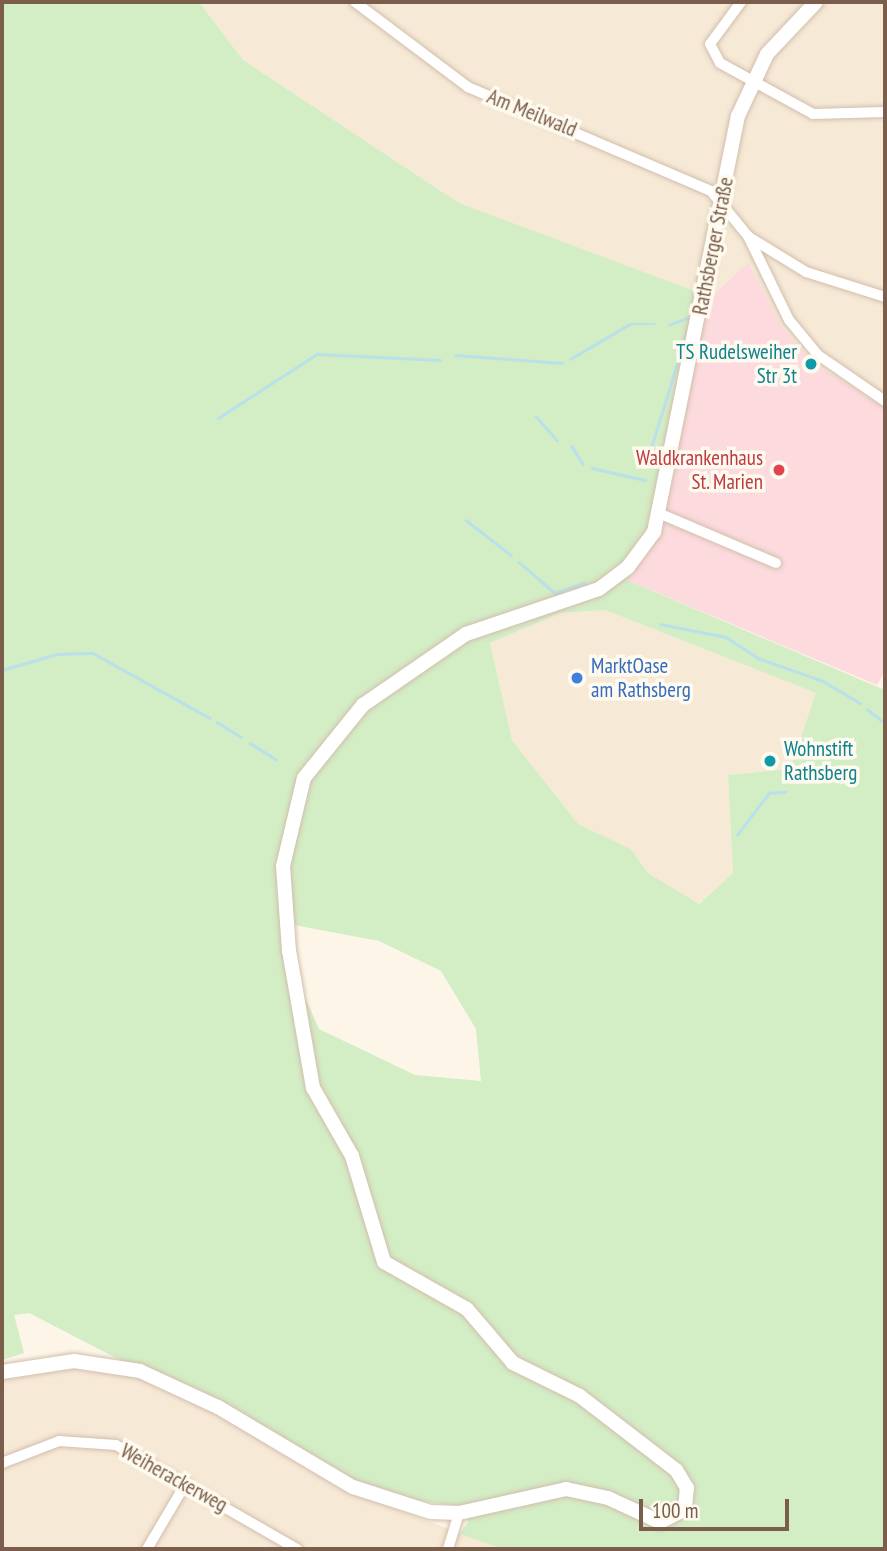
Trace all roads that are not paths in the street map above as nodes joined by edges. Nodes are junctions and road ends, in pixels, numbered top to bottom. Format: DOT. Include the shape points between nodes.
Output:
graph roads {
  1 [pos="355,2"];
  2 [pos="741,2"];
  3 [pos="816,2"];
  4 [pos="753,79"];
  5 [pos="885,112"];
  6 [pos="723,201"];
  7 [pos="748,236"];
  8 [pos="885,297"];
  9 [pos="885,401"];
  10 [pos="661,514"];
  11 [pos="776,563"];
  12 [pos="2,1372"];
  13 [pos="2,1463"];
  14 [pos="186,1483"];
  15 [pos="458,1513"];
  16 [pos="146,1549"];
  17 [pos="297,1549"];
  18 [pos="448,1549"];
  1 -- 6 [label="street, Am Meilwald" via="461,84"];
  2 -- 4 [label="street" via="710,44 720,63"];
  3 -- 4 [label="street, Rathsberger Straße" via="789,27"];
  4 -- 5 [label="street" via="813,114"];
  4 -- 6 [label="street, Rathsberger Straße" via="738,116"];
  6 -- 7 [label="street"];
  6 -- 10 [label="street, Rathsberger Straße" via="675,406"];
  7 -- 8 [label="street" via="806,272"];
  7 -- 9 [label="street" via="789,320 818,355"];
  10 -- 11 [label="street"];
  10 -- 15 [label="street, Rathsberger Straße" via="637,555 599,589 507,618 436,653 332,735 296,801 283,866 284,909 313,1088 352,1156 376,1245 393,1272 467,1309 513,1363 605,1415 681,1475 688,1498 677,1517 655,1521 608,1498 566,1489"];
  12 -- 15 [label="street" via="74,1361 140,1371 218,1407 352,1487 394,1504"];
  13 -- 14 [label="street, Weiherackerweg" via="59,1441 116,1445"];
  14 -- 16 [label="street"];
  14 -- 17 [label="street, Weiherackerweg"];
  15 -- 18 [label="street"];
}
